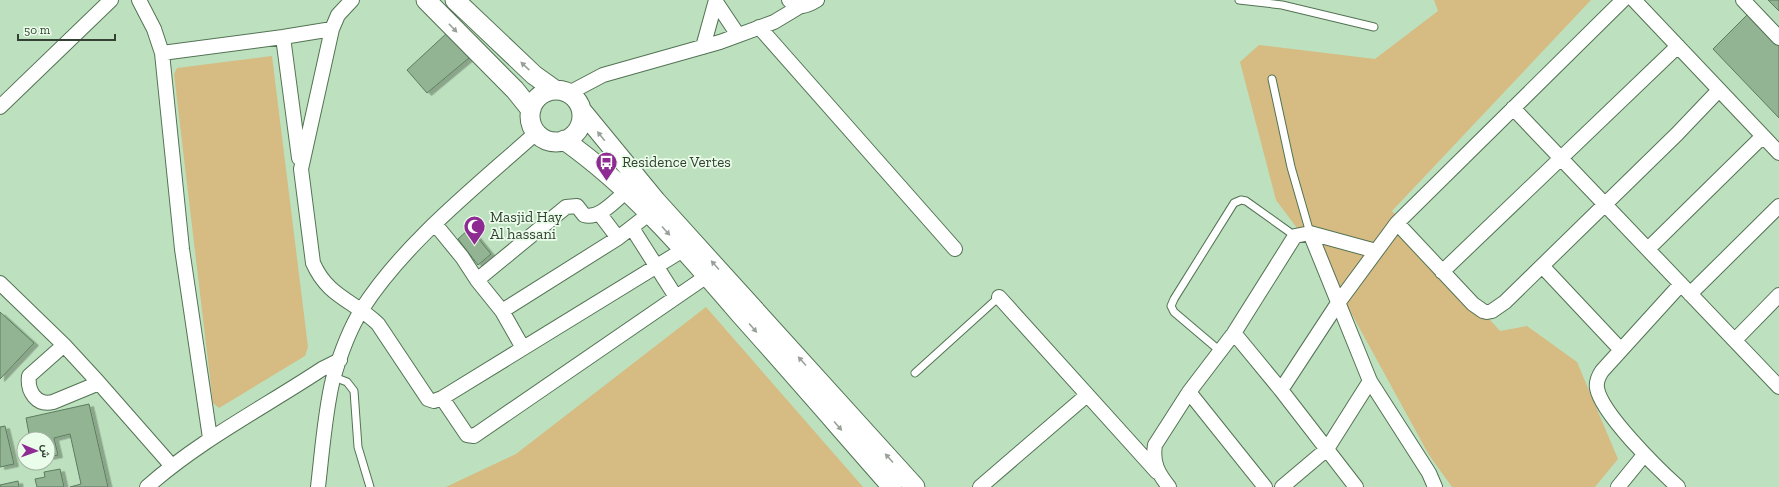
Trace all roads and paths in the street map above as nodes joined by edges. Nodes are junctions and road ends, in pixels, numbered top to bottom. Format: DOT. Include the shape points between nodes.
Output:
graph roads {
  1 [pos="111,0"];
  2 [pos="139,0"];
  3 [pos="352,0"];
  4 [pos="426,0"];
  5 [pos="455,0"];
  6 [pos="817,0"];
  7 [pos="1238,0"];
  8 [pos="1623,0"];
  9 [pos="1634,0"];
  10 [pos="1743,0"];
  11 [pos="716,1"];
  12 [pos="794,3"];
  13 [pos="1284,3"];
  14 [pos="759,27"];
  15 [pos="1374,27"];
  16 [pos="332,29"];
  17 [pos="738,35"];
  18 [pos="283,37"];
  19 [pos="1779,38"];
  20 [pos="1678,46"];
  21 [pos="704,47"];
  22 [pos="162,53"];
  23 [pos="1272,79"];
  24 [pos="1719,90"];
  25 [pos="562,92"];
  26 [pos="0,107"];
  27 [pos="1513,108"];
  28 [pos="531,110"];
  29 [pos="582,111"];
  30 [pos="536,132"];
  31 [pos="1763,136"];
  32 [pos="564,140"];
  33 [pos="1779,154"];
  34 [pos="1561,158"];
  35 [pos="301,169"];
  36 [pos="627,191"];
  37 [pos="1605,204"];
  38 [pos="1779,206"];
  39 [pos="599,213"];
  40 [pos="650,213"];
  41 [pos="1397,223"];
  42 [pos="435,224"];
  43 [pos="632,228"];
  44 [pos="1310,233"];
  45 [pos="1295,236"];
  46 [pos="618,238"];
  47 [pos="954,249"];
  48 [pos="1648,249"];
  49 [pos="683,250"];
  50 [pos="1376,251"];
  51 [pos="657,266"];
  52 [pos="1543,267"];
  53 [pos="1442,272"];
  54 [pos="707,276"];
  55 [pos="477,280"];
  56 [pos="0,283"];
  57 [pos="1686,289"];
  58 [pos="1779,295"];
  59 [pos="676,297"];
  60 [pos="999,297"];
  61 [pos="1338,303"];
  62 [pos="361,310"];
  63 [pos="502,311"];
  64 [pos="1234,333"];
  65 [pos="1734,340"];
  66 [pos="64,345"];
  67 [pos="522,348"];
  68 [pos="1621,350"];
  69 [pos="1220,351"];
  70 [pos="340,360"];
  71 [pos="915,373"];
  72 [pos="334,377"];
  73 [pos="1370,382"];
  74 [pos="99,383"];
  75 [pos="1779,387"];
  76 [pos="1281,390"];
  77 [pos="1189,392"];
  78 [pos="1087,395"];
  79 [pos="442,398"];
  80 [pos="210,438"];
  81 [pos="1327,449"];
  82 [pos="1644,455"];
  83 [pos="171,465"];
  84 [pos="1158,473"];
  85 [pos="147,487"];
  86 [pos="318,487"];
  87 [pos="370,487"];
  88 [pos="892,487"];
  89 [pos="915,487"];
  90 [pos="980,487"];
  91 [pos="1169,487"];
  92 [pos="1266,487"];
  93 [pos="1282,487"];
  94 [pos="1356,487"];
  95 [pos="1435,487"];
  96 [pos="1618,487"];
  97 [pos="1678,487"];
  1 -- 26 [label="street"];
  2 -- 22 [label="street" via="154,29"];
  3 -- 16 [label="street" via="338,15"];
  4 -- 28 [label="street, one-way" via="515,90"];
  25 -- 5 [label="street, one-way" via="534,75"];
  6 -- 12 [label="street" via="808,5"];
  7 -- 13 [label="lane"];
  8 -- 27 [label="street"];
  9 -- 20 [label="street"];
  10 -- 19 [label="street"];
  11 -- 17 [label="street"];
  11 -- 21 [label="street"];
  12 -- 14 [label="street" via="774,22"];
  13 -- 15 [label="lane"];
  14 -- 17 [label="street"];
  14 -- 47 [label="street"];
  16 -- 18 [label="street"];
  16 -- 35 [label="street"];
  17 -- 21 [label="street"];
  18 -- 22 [label="street"];
  18 -- 35 [label="street"];
  20 -- 24 [label="street"];
  20 -- 34 [label="street"];
  21 -- 25 [label="street" via="603,75"];
  22 -- 80 [label="street" via="182,249"];
  23 -- 44 [label="lane" via="1291,167"];
  24 -- 31 [label="street"];
  24 -- 37 [label="street"];
  25 -- 28 [label="street" via="543,94"];
  25 -- 29 [label="street" via="575,98"];
  27 -- 34 [label="street"];
  27 -- 41 [label="street"];
  28 -- 30 [label="street" via="531,122"];
  29 -- 32 [label="street" via="580,126 571,137"];
  89 -- 29 [label="street, one-way" via="656,201"];
  30 -- 32 [label="street" via="549,140"];
  30 -- 42 [label="street"];
  31 -- 33 [label="street"];
  31 -- 48 [label="street"];
  32 -- 36 [label="street" via="589,157"];
  34 -- 37 [label="street"];
  34 -- 53 [label="street"];
  35 -- 62 [label="street" via="313,263 318,275 336,294"];
  36 -- 39 [label="street"];
  36 -- 40 [label="street"];
  37 -- 48 [label="street"];
  37 -- 52 [label="street"];
  38 -- 57 [label="street"];
  39 -- 46 [label="street"];
  39 -- 55 [label="street" via="589,217 577,206 566,208"];
  40 -- 43 [label="street"];
  40 -- 49 [label="street, one-way"];
  41 -- 50 [label="street"];
  41 -- 53 [label="street"];
  42 -- 55 [label="street"];
  42 -- 62 [label="street" via="381,282"];
  43 -- 46 [label="street"];
  43 -- 51 [label="street"];
  44 -- 45 [label="street"];
  44 -- 50 [label="street"];
  44 -- 61 [label="street"];
  45 -- 64 [label="street"];
  45 -- 69 [label="lane" via="1246,201 1234,203 1171,306 1174,312"];
  46 -- 63 [label="street"];
  48 -- 57 [label="street"];
  49 -- 51 [label="street"];
  49 -- 54 [label="street"];
  50 -- 61 [label="street"];
  51 -- 59 [label="street"];
  51 -- 67 [label="street"];
  52 -- 53 [label="street" via="1505,302 1487,312 1473,304"];
  52 -- 68 [label="street"];
  54 -- 59 [label="street"];
  54 -- 88 [label="street, one-way"];
  55 -- 63 [label="street"];
  56 -- 66 [label="street"];
  57 -- 65 [label="street"];
  57 -- 68 [label="street"];
  58 -- 65 [label="street"];
  59 -- 79 [label="street" via="474,436 467,435"];
  60 -- 71 [label="lane"];
  60 -- 78 [label="street"];
  61 -- 73 [label="street"];
  61 -- 76 [label="street"];
  62 -- 70 [label="street" via="346,340"];
  62 -- 79 [label="street" via="378,324 428,399 434,401"];
  63 -- 67 [label="street"];
  64 -- 69 [label="street"];
  64 -- 76 [label="street"];
  65 -- 75 [label="street"];
  66 -- 74 [label="street"];
  66 -- 74 [label="street" via="29,376 30,392 36,399 47,404"];
  67 -- 79 [label="street"];
  68 -- 82 [label="street" via="1602,371 1596,387 1601,400"];
  69 -- 77 [label="street"];
  70 -- 72 [label="street"];
  70 -- 80 [label="street"];
  72 -- 86 [label="street"];
  72 -- 87 [label="lane" via="347,382 354,391 358,447"];
  73 -- 81 [label="street"];
  73 -- 95 [label="street" via="1429,473"];
  74 -- 83 [label="street"];
  76 -- 81 [label="street"];
  77 -- 84 [label="street" via="1155,445"];
  77 -- 92 [label="street"];
  78 -- 84 [label="street"];
  78 -- 90 [label="street"];
  80 -- 83 [label="street"];
  81 -- 93 [label="street"];
  81 -- 94 [label="street"];
  82 -- 96 [label="street"];
  82 -- 97 [label="street"];
  83 -- 85 [label="street"];
  84 -- 91 [label="street"];
}
